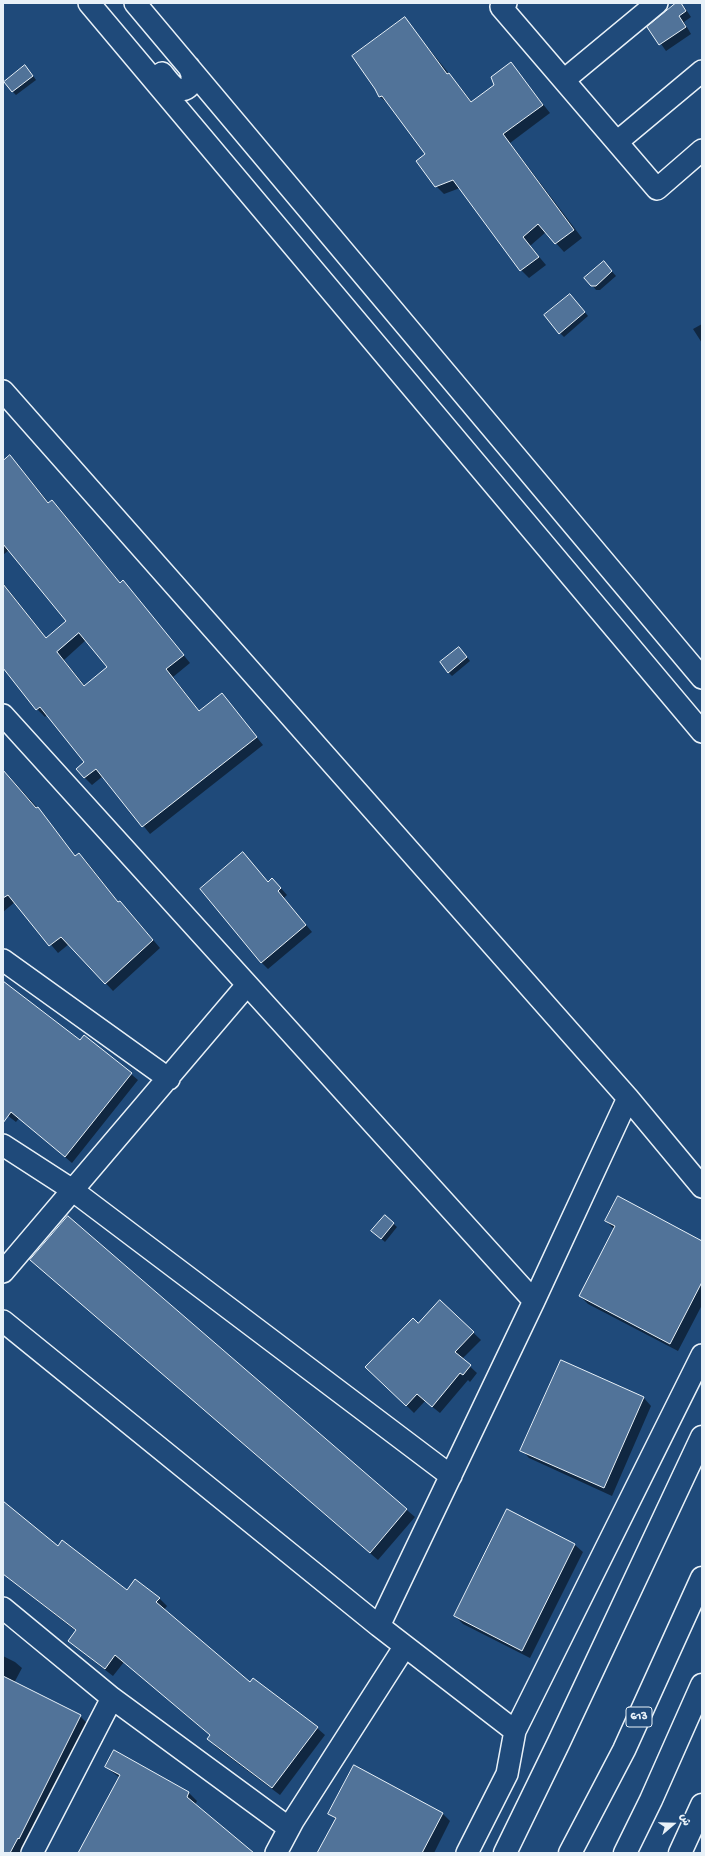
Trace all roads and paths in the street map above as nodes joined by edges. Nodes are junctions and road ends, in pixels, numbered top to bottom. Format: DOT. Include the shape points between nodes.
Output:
graph roads {
  1 [pos="135,3"];
  2 [pos="506,3"];
  3 [pos="657,3"];
  4 [pos="92,7"];
  5 [pos="189,67"];
  6 [pos="702,71"];
  7 [pos="564,80"];
  8 [pos="617,142"];
  9 [pos="702,150"];
  10 [pos="3,391"];
  11 [pos="702,678"];
  12 [pos="3,715"];
  13 [pos="702,732"];
  14 [pos="3,960"];
  15 [pos="248,985"];
  16 [pos="169,1079"];
  17 [pos="628,1098"];
  18 [pos="3,1145"];
  19 [pos="702,1187"];
  20 [pos="72,1189"];
  21 [pos="3,1272"];
  22 [pos="534,1301"];
  23 [pos="3,1321"];
  24 [pos="702,1354"];
  25 [pos="702,1437"];
  26 [pos="451,1476"];
  27 [pos="702,1578"];
  28 [pos="3,1608"];
  29 [pos="379,1626"];
  30 [pos="405,1646"];
  31 [pos="702,1685"];
  32 [pos="112,1698"];
  33 [pos="515,1731"];
  34 [pos="702,1805"];
  35 [pos="290,1828"];
  36 [pos="32,1853"];
  37 [pos="276,1853"];
  38 [pos="467,1853"];
  39 [pos="504,1853"];
  40 [pos="570,1853"];
  41 [pos="625,1853"];
  42 [pos="680,1853"];
  1 -- 5 [label="street"];
  2 -- 7 [label="street" via="501,7"];
  3 -- 7 [label="street"];
  4 -- 5 [label="street" via="143,51 176,89 186,90 192,83"];
  4 -- 13 [label="street"];
  5 -- 11 [label="street"];
  6 -- 8 [label="street"];
  7 -- 8 [label="street"];
  8 -- 9 [label="street" via="657,188"];
  10 -- 17 [label="street"];
  12 -- 15 [label="street"];
  14 -- 16 [label="street"];
  15 -- 16 [label="street"];
  15 -- 22 [label="street"];
  16 -- 20 [label="street"];
  17 -- 19 [label="street"];
  17 -- 22 [label="street"];
  18 -- 20 [label="street"];
  20 -- 21 [label="street"];
  20 -- 26 [label="street"];
  22 -- 26 [label="street"];
  23 -- 29 [label="street"];
  24 -- 33 [label="street"];
  25 -- 39 [label="main road"];
  26 -- 29 [label="street"];
  27 -- 40 [label="main road, 613" via="624,1750"];
  28 -- 32 [label="street"];
  29 -- 30 [label="street"];
  30 -- 33 [label="street"];
  30 -- 35 [label="street"];
  31 -- 41 [label="main road" via="652,1800"];
  32 -- 35 [label="street"];
  32 -- 36 [label="street"];
  33 -- 38 [label="street" via="507,1774"];
  34 -- 42 [label="main road"];
  35 -- 37 [label="street"];
}
